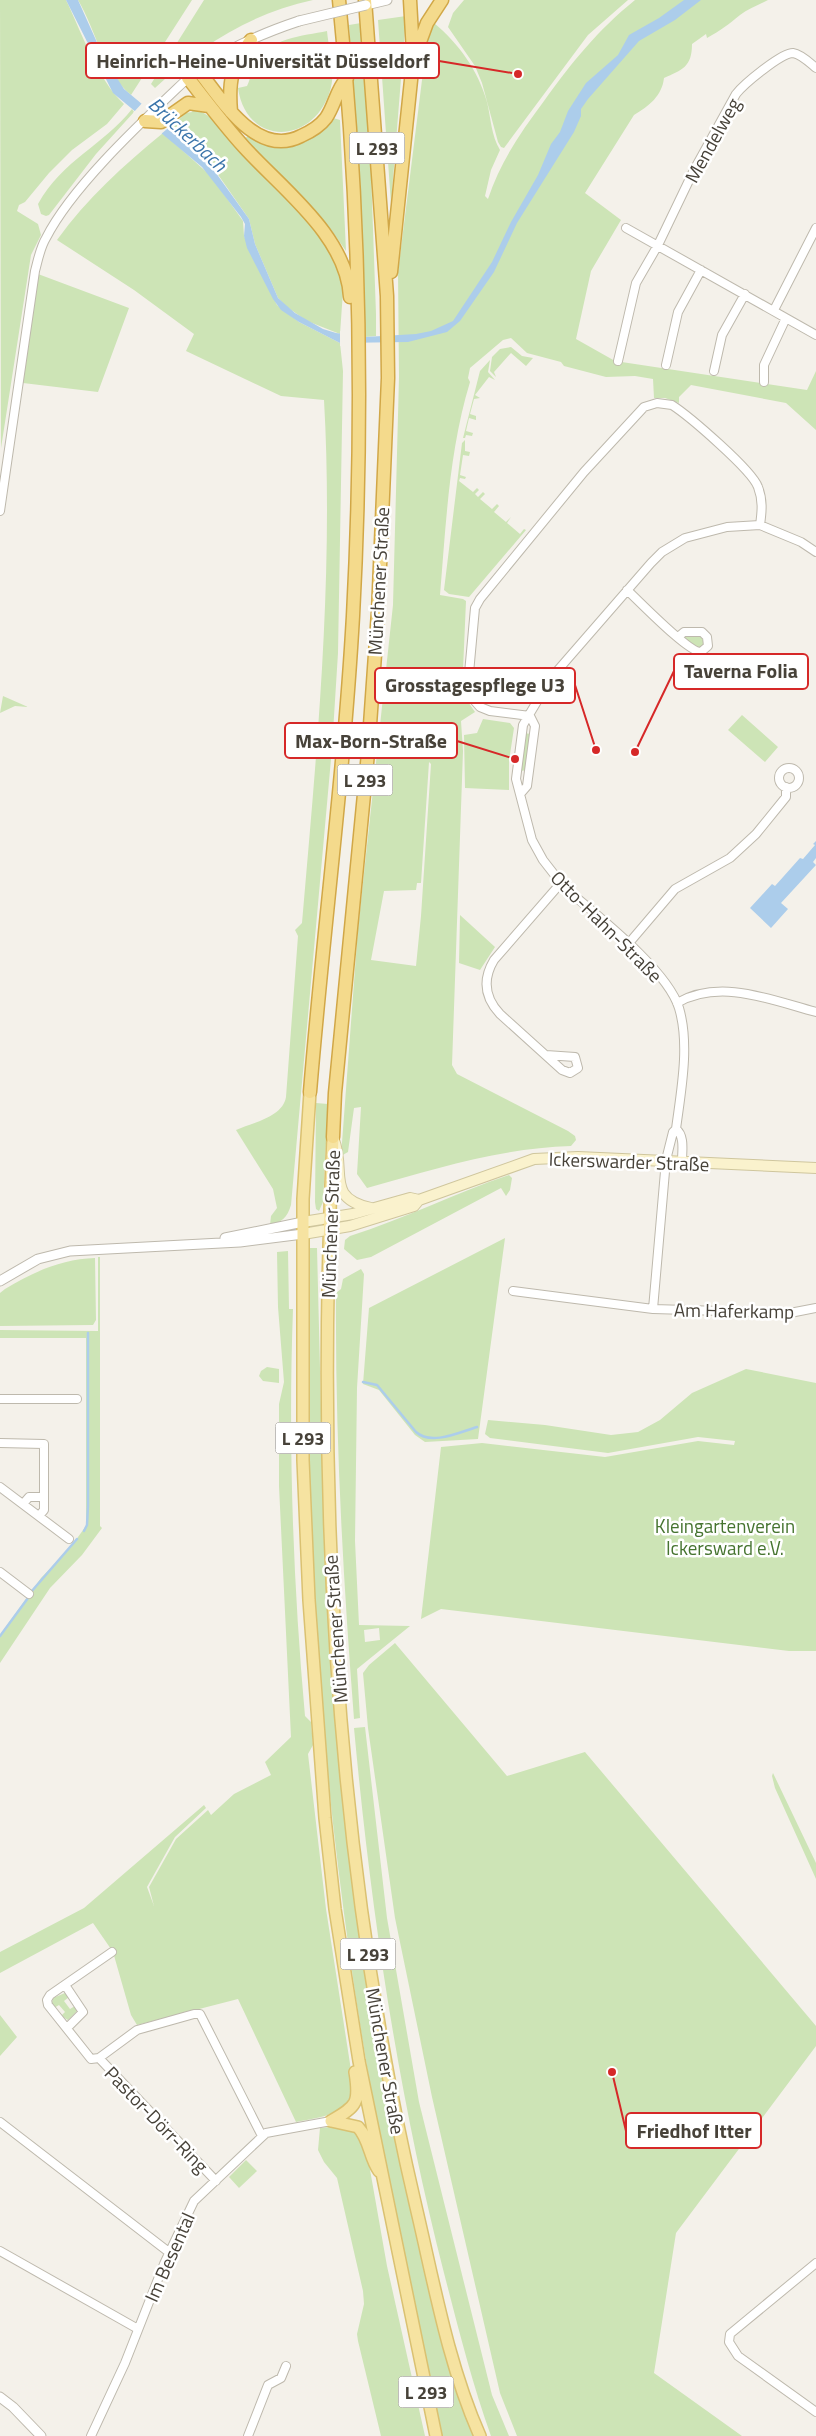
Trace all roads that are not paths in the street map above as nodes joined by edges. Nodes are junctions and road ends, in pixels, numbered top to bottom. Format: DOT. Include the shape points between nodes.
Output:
graph roads {
  1 [pos="339,0"];
  2 [pos="365,0"];
  3 [pos="387,0"];
  4 [pos="410,0"];
  5 [pos="442,0"];
  6 [pos="251,40"];
  7 [pos="413,61"];
  8 [pos="816,68"];
  9 [pos="193,74"];
  10 [pos="347,78"];
  11 [pos="209,106"];
  12 [pos="231,112"];
  13 [pos="145,121"];
  14 [pos="626,228"];
  15 [pos="816,228"];
  16 [pos="658,246"];
  17 [pos="701,270"];
  18 [pos="745,294"];
  19 [pos="387,296"];
  20 [pos="774,310"];
  21 [pos="353,314"];
  22 [pos="786,318"];
  23 [pos="816,335"];
  24 [pos="618,361"];
  25 [pos="666,365"];
  26 [pos="714,371"];
  27 [pos="764,382"];
  28 [pos="0,511"];
  29 [pos="760,525"];
  30 [pos="816,552"];
  31 [pos="627,590"];
  32 [pos="678,637"];
  33 [pos="530,716"];
  34 [pos="786,787"];
  35 [pos="521,792"];
  36 [pos="560,884"];
  37 [pos="629,943"];
  38 [pos="677,1003"];
  39 [pos="816,1012"];
  40 [pos="546,1055"];
  41 [pos="310,1092"];
  42 [pos="676,1129"];
  43 [pos="333,1136"];
  44 [pos="666,1160"];
  45 [pos="682,1161"];
  46 [pos="816,1168"];
  47 [pos="418,1200"];
  48 [pos="373,1208"];
  49 [pos="303,1222"];
  50 [pos="329,1224"];
  51 [pos="303,1234"];
  52 [pos="206,1242"];
  53 [pos="0,1281"];
  54 [pos="513,1292"];
  55 [pos="653,1308"];
  56 [pos="816,1308"];
  57 [pos="0,1399"];
  58 [pos="77,1399"];
  59 [pos="0,1443"];
  60 [pos="0,1487"];
  61 [pos="44,1497"];
  62 [pos="23,1504"];
  63 [pos="40,1516"];
  64 [pos="69,1539"];
  65 [pos="0,1572"];
  66 [pos="29,1594"];
  67 [pos="112,1952"];
  68 [pos="65,1985"];
  69 [pos="66,2028"];
  70 [pos="99,2058"];
  71 [pos="359,2061"];
  72 [pos="0,2122"];
  73 [pos="331,2122"];
  74 [pos="262,2136"];
  75 [pos="383,2177"];
  76 [pos="216,2181"];
  77 [pos="0,2251"];
  78 [pos="170,2253"];
  79 [pos="816,2262"];
  80 [pos="138,2329"];
  81 [pos="286,2366"];
  82 [pos="0,2397"];
  83 [pos="816,2412"];
  84 [pos="41,2436"];
  85 [pos="91,2436"];
  86 [pos="248,2436"];
  87 [pos="436,2436"];
  88 [pos="480,2436"];
  1 -- 10 [label="highway, Münchener Straße / L 293"];
  2 -- 19 [label="highway, Münchener Straße / L 293"];
  3 -- 6 [label="street, bridge" via="299,21"];
  4 -- 7 [label="highway"];
  5 -- 7 [label="highway" via="427,23"];
  6 -- 9 [label="street"];
  6 -- 12 [label="highway" via="232,71 229,88"];
  7 -- 19 [label="highway"];
  8 -- 16 [label="street, Mendelweg" via="798,55 789,54 736,94"];
  9 -- 11 [label="highway"];
  9 -- 12 [label="highway"];
  9 -- 13 [label="street"];
  10 -- 12 [label="highway" via="338,88 326,118 314,130 298,138 276,140 254,133"];
  10 -- 21 [label="highway, Münchener Straße / L 293" via="352,155"];
  11 -- 13 [label="highway" via="193,102 180,107 161,122"];
  11 -- 21 [label="highway" via="327,237 343,266"];
  13 -- 28 [label="street" via="52,226 39,254"];
  14 -- 16 [label="street"];
  15 -- 20 [label="street"];
  16 -- 17 [label="street"];
  16 -- 24 [label="street, Mendelweg" via="632,292"];
  17 -- 18 [label="street"];
  17 -- 25 [label="street" via="678,312"];
  18 -- 20 [label="street"];
  18 -- 26 [label="street" via="722,335"];
  19 -- 43 [label="highway, Münchener Straße / L 293" via="388,378 378,612"];
  20 -- 22 [label="street"];
  21 -- 41 [label="highway, Münchener Straße / L 293" via="358,364 352,636"];
  22 -- 23 [label="street"];
  22 -- 27 [label="street" via="764,365"];
  29 -- 30 [label="street, Otto-Hahn-Straße"];
  29 -- 31 [label="street, Otto-Hahn-Straße" via="727,527 685,538 662,552"];
  29 -- 33 [label="street" via="763,505 758,486 744,468 672,405 657,403 644,407 584,472 475,608 468,684 472,698 480,707 490,711"];
  31 -- 32 [label="street"];
  31 -- 33 [label="street, Otto-Hahn-Straße" via="550,678"];
  33 -- 35 [label="street, Otto-Hahn-Straße" via="523,725 516,779"];
  33 -- 35 [label="street, Otto-Hahn-Straße" via="535,726 527,786"];
  34 -- 37 [label="street" via="786,797 739,852 675,889"];
  35 -- 36 [label="street, Otto-Hahn-Straße" via="532,840"];
  36 -- 37 [label="street, Otto-Hahn-Straße"];
  36 -- 40 [label="street" via="486,973 492,1005"];
  37 -- 38 [label="street, Otto-Hahn-Straße" via="659,976"];
  38 -- 39 [label="street" via="700,992 730,991"];
  38 -- 42 [label="street, Otto-Hahn-Straße" via="683,1024 683,1051"];
  41 -- 49 [label="main road, Münchener Straße / L 293"];
  42 -- 44 [label="street, Otto-Hahn-Straße"];
  42 -- 45 [label="street, Otto-Hahn-Straße" via="681,1133"];
  43 -- 48 [label="main road" via="338,1150 341,1191 352,1202"];
  43 -- 50 [label="main road, Münchener Straße / L 293"];
  44 -- 45 [label="main road, Ickerswarder Straße"];
  44 -- 47 [label="main road, Ickerswarder Straße" via="540,1158"];
  44 -- 55 [label="street, Am Haferkamp"];
  45 -- 46 [label="main road, Ickerswarder Straße"];
  47 -- 48 [label="main road, Ickerswarder Straße" via="410,1198"];
  47 -- 50 [label="main road, Ickerswarder Straße" via="414,1206 350,1226"];
  48 -- 50 [label="main road, Ickerswarder Straße"];
  49 -- 50 [label="main road, Ickerswarder Straße"];
  49 -- 51 [label="main road, Münchener Straße / L 293"];
  49 -- 52 [label="street, Ickerswarder Straße"];
  50 -- 51 [label="main road, Ickerswarder Straße"];
  50 -- 88 [label="main road, Münchener Straße / L 293" via="326,1328 330,1542 341,1723 366,1933 379,2028 401,2145 450,2346"];
  51 -- 52 [label="street, Ickerswarder Straße" via="240,1242"];
  51 -- 71 [label="main road, Münchener Straße / L 293" via="303,1460 308,1600 331,1873"];
  52 -- 53 [label="street, Ickerswarder Straße" via="70,1251 38,1259"];
  54 -- 55 [label="street, Am Haferkamp"];
  55 -- 56 [label="street, Am Haferkamp" via="790,1313"];
  57 -- 58 [label="street"];
  59 -- 61 [label="street" via="44,1444"];
  60 -- 62 [label="street"];
  61 -- 62 [label="street" via="28,1497"];
  61 -- 63 [label="street" via="44,1510"];
  62 -- 63 [label="street"];
  63 -- 64 [label="street"];
  65 -- 66 [label="street"];
  67 -- 68 [label="street, Pastor-Dörr-Ring"];
  68 -- 69 [label="street" via="82,2012"];
  68 -- 69 [label="street, Pastor-Dörr-Ring" via="47,2000"];
  69 -- 70 [label="street, Pastor-Dörr-Ring" via="91,2059"];
  70 -- 74 [label="street, Pastor-Dörr-Ring" via="137,2030 200,2014"];
  70 -- 76 [label="street, Pastor-Dörr-Ring"];
  71 -- 73 [label="main road" via="355,2071 358,2093 355,2105"];
  71 -- 75 [label="main road, Münchener Straße / L 293"];
  72 -- 78 [label="street"];
  73 -- 74 [label="street, Im Besental" via="270,2131"];
  73 -- 75 [label="main road" via="353,2124 361,2131 367,2139 373,2162"];
  74 -- 76 [label="street, Im Besental"];
  75 -- 87 [label="main road, Münchener Straße / L 293"];
  76 -- 78 [label="street, Im Besental" via="192,2206"];
  77 -- 80 [label="street"];
  78 -- 80 [label="street, Im Besental"];
  79 -- 83 [label="street" via="730,2334 729,2342 738,2356"];
  80 -- 85 [label="street, Im Besental"];
  81 -- 86 [label="street" via="281,2378 268,2385"];
  82 -- 84 [label="street"];
}
